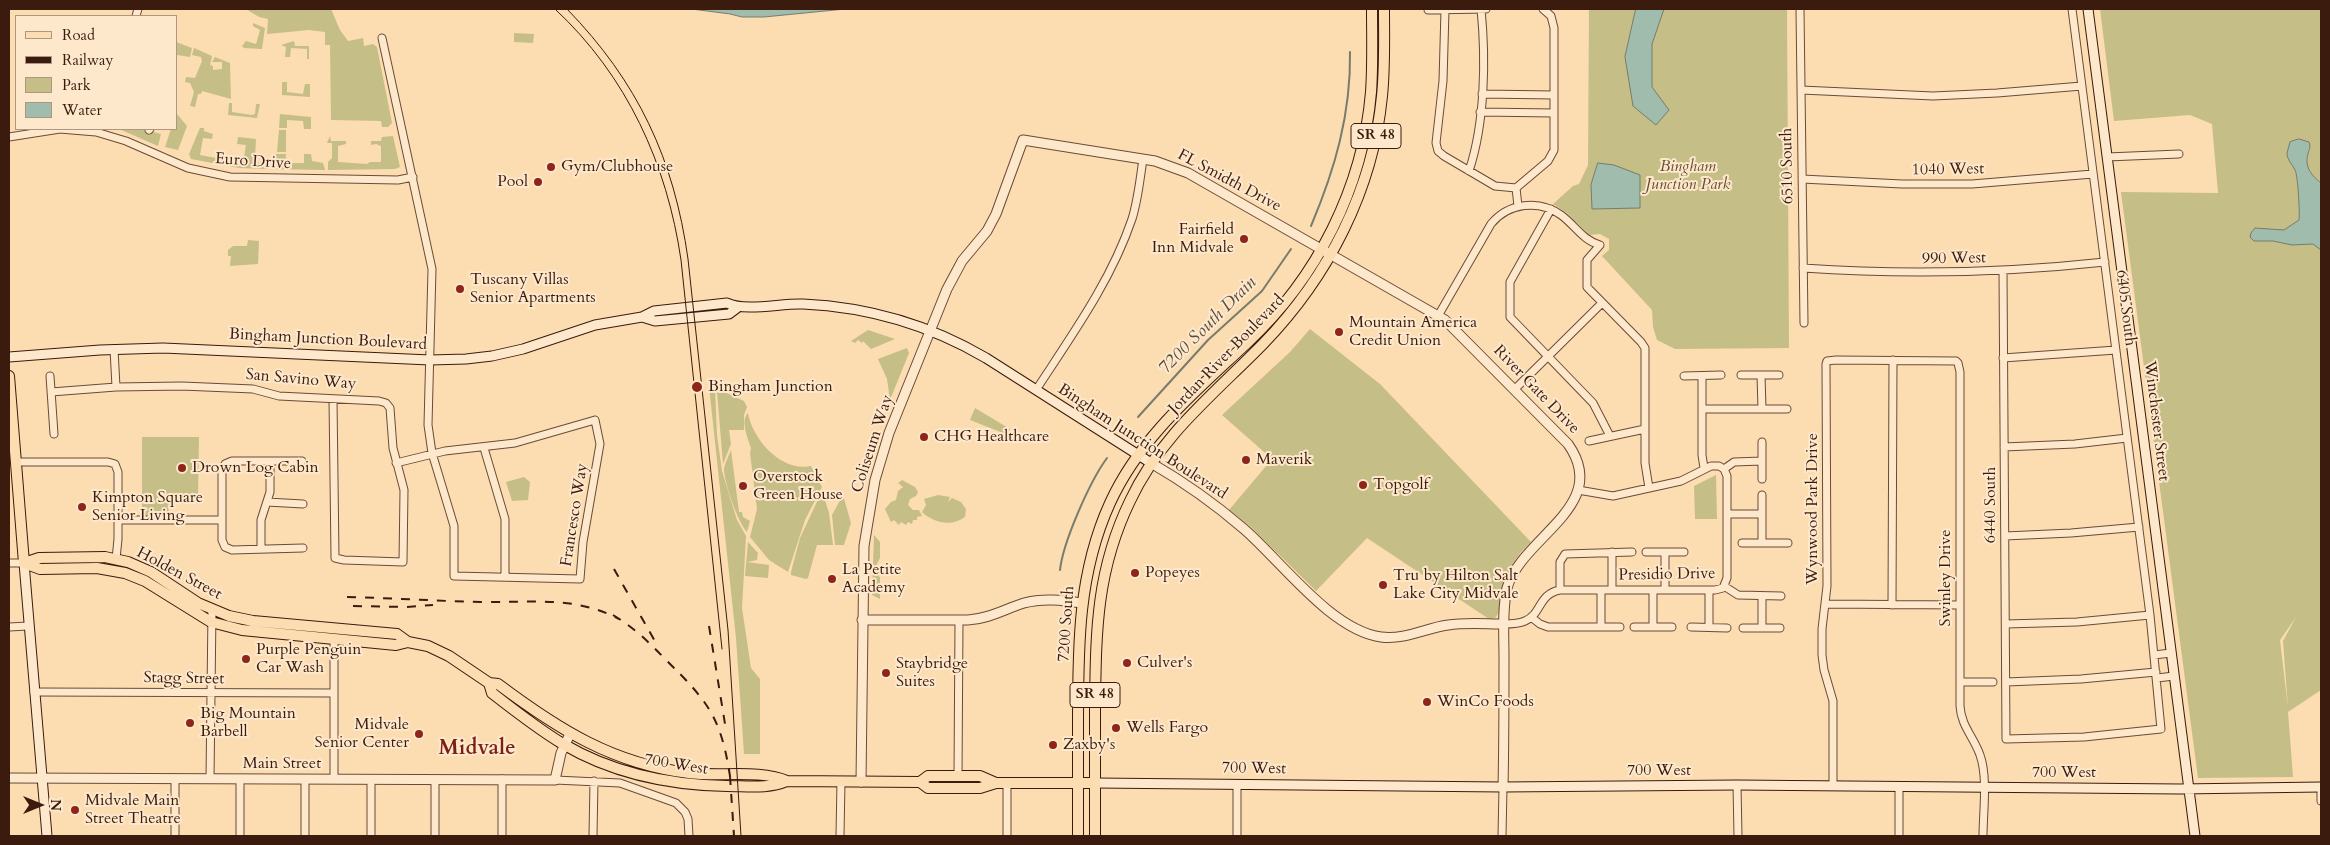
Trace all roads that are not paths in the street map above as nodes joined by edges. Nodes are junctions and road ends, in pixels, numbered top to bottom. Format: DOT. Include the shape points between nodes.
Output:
graph roads {
  1 [pos="1372,9"];
  2 [pos="1384,9"];
  3 [pos="1481,9"];
  4 [pos="1486,9"];
  5 [pos="1542,9"];
  6 [pos="1800,9"];
  7 [pos="2072,9"];
  8 [pos="2088,9"];
  9 [pos="1428,10"];
  10 [pos="1444,10"];
  11 [pos="382,38"];
  12 [pos="2082,86"];
  13 [pos="1801,90"];
  14 [pos="1482,94"];
  15 [pos="1554,95"];
  16 [pos="1480,112"];
  17 [pos="1554,113"];
  18 [pos="44,130"];
  19 [pos="79,130"];
  20 [pos="105,132"];
  21 [pos="9,137"];
  22 [pos="1023,140"];
  23 [pos="2179,154"];
  24 [pos="2107,158"];
  25 [pos="1143,159"];
  26 [pos="1469,171"];
  27 [pos="2093,174"];
  28 [pos="413,177"];
  29 [pos="1802,179"];
  30 [pos="1516,188"];
  31 [pos="1518,206"];
  32 [pos="1551,209"];
  33 [pos="1326,252"];
  34 [pos="2105,262"];
  35 [pos="1803,268"];
  36 [pos="2003,271"];
  37 [pos="1602,303"];
  38 [pos="1438,316"];
  39 [pos="1804,323"];
  40 [pos="930,330"];
  41 [pos="114,349"];
  42 [pos="2116,350"];
  43 [pos="9,357"];
  44 [pos="1548,357"];
  45 [pos="2004,358"];
  46 [pos="430,360"];
  47 [pos="1893,360"];
  48 [pos="1958,363"];
  49 [pos="1761,375"];
  50 [pos="1779,375"];
  51 [pos="9,376"];
  52 [pos="50,376"];
  53 [pos="1684,376"];
  54 [pos="1702,376"];
  55 [pos="1721,376"];
  56 [pos="1741,376"];
  57 [pos="116,387"];
  58 [pos="1515,389"];
  59 [pos="1036,390"];
  60 [pos="51,392"];
  61 [pos="333,399"];
  62 [pos="1702,409"];
  63 [pos="1762,409"];
  64 [pos="1787,409"];
  65 [pos="1645,429"];
  66 [pos="54,434"];
  67 [pos="1610,436"];
  68 [pos="2128,438"];
  69 [pos="1589,441"];
  70 [pos="1762,442"];
  71 [pos="2004,447"];
  72 [pos="484,448"];
  73 [pos="432,453"];
  74 [pos="1137,456"];
  75 [pos="270,461"];
  76 [pos="302,461"];
  77 [pos="1762,461"];
  78 [pos="17,462"];
  79 [pos="396,463"];
  80 [pos="1151,463"];
  81 [pos="1704,468"];
  82 [pos="1724,468"];
  83 [pos="1762,480"];
  84 [pos="1649,488"];
  85 [pos="1578,490"];
  86 [pos="1762,495"];
  87 [pos="267,502"];
  88 [pos="303,504"];
  89 [pos="1726,514"];
  90 [pos="1762,514"];
  91 [pos="118,520"];
  92 [pos="222,520"];
  93 [pos="2139,527"];
  94 [pos="2005,536"];
  95 [pos="1742,543"];
  96 [pos="1762,543"];
  97 [pos="1788,543"];
  98 [pos="303,548"];
  99 [pos="261,549"];
  100 [pos="1612,552"];
  101 [pos="1632,552"];
  102 [pos="1646,552"];
  103 [pos="1665,552"];
  104 [pos="1684,552"];
  105 [pos="116,559"];
  106 [pos="9,563"];
  107 [pos="24,563"];
  108 [pos="505,577"];
  109 [pos="1724,586"];
  110 [pos="1560,590"];
  111 [pos="1601,590"];
  112 [pos="1612,590"];
  113 [pos="1653,590"];
  114 [pos="1665,590"];
  115 [pos="1709,590"];
  116 [pos="1762,596"];
  117 [pos="1780,596"];
  118 [pos="1082,603"];
  119 [pos="1826,604"];
  120 [pos="1892,605"];
  121 [pos="1960,606"];
  122 [pos="212,610"];
  123 [pos="2150,615"];
  124 [pos="1531,617"];
  125 [pos="862,620"];
  126 [pos="959,620"];
  127 [pos="211,622"];
  128 [pos="1504,624"];
  129 [pos="2006,624"];
  130 [pos="28,626"];
  131 [pos="9,627"];
  132 [pos="1601,627"];
  133 [pos="1620,627"];
  134 [pos="1634,627"];
  135 [pos="1653,627"];
  136 [pos="1672,627"];
  137 [pos="1691,627"];
  138 [pos="1709,627"];
  139 [pos="1728,628"];
  140 [pos="1743,628"];
  141 [pos="1762,628"];
  142 [pos="1780,628"];
  143 [pos="334,639"];
  144 [pos="408,642"];
  145 [pos="2171,653"];
  146 [pos="2154,655"];
  147 [pos="2156,675"];
  148 [pos="2174,676"];
  149 [pos="1960,682"];
  150 [pos="1993,682"];
  151 [pos="2006,682"];
  152 [pos="489,683"];
  153 [pos="34,692"];
  154 [pos="211,694"];
  155 [pos="334,694"];
  156 [pos="570,734"];
  157 [pos="2006,739"];
  158 [pos="564,745"];
  159 [pos="958,776"];
  160 [pos="9,778"];
  161 [pos="42,778"];
  162 [pos="175,779"];
  163 [pos="210,779"];
  164 [pos="240,779"];
  165 [pos="305,779"];
  166 [pos="334,779"];
  167 [pos="371,779"];
  168 [pos="435,779"];
  169 [pos="502,779"];
  170 [pos="555,780"];
  171 [pos="594,781"];
  172 [pos="787,781"];
  173 [pos="841,781"];
  174 [pos="861,782"];
  175 [pos="920,782"];
  176 [pos="996,783"];
  177 [pos="1007,783"];
  178 [pos="1078,783"];
  179 [pos="1095,783"];
  180 [pos="1237,784"];
  181 [pos="1737,785"];
  182 [pos="1833,786"];
  183 [pos="1503,787"];
  184 [pos="1899,787"];
  185 [pos="1983,787"];
  186 [pos="2321,787"];
  187 [pos="2188,788"];
  188 [pos="2321,801"];
  189 [pos="47,836"];
  190 [pos="175,836"];
  191 [pos="240,836"];
  192 [pos="305,836"];
  193 [pos="371,836"];
  194 [pos="435,836"];
  195 [pos="502,836"];
  196 [pos="594,836"];
  197 [pos="689,836"];
  198 [pos="840,836"];
  199 [pos="1007,836"];
  200 [pos="1078,836"];
  201 [pos="1095,836"];
  202 [pos="1237,836"];
  203 [pos="1502,836"];
  204 [pos="1738,836"];
  205 [pos="1899,836"];
  206 [pos="1983,836"];
  207 [pos="2195,836"];
  1 -- 33 [label="main road, Jordan River Boulevard / SR 48" via="1371,92 1363,143"];
  2 -- 33 [label="main road, Jordan River Boulevard / SR 48" via="1382,98 1372,155 1353,211"];
  3 -- 4 [label="street"];
  3 -- 10 [label="street"];
  3 -- 14 [label="street"];
  5 -- 15 [label="street" via="1551,16 1554,28"];
  6 -- 13 [label="street, 6510 South"];
  7 -- 12 [label="street, 6405 South"];
  8 -- 24 [label="main road, Winchester Street"];
  9 -- 10 [label="street"];
  10 -- 26 [label="street" via="1443,82 1436,147 1440,154"];
  11 -- 28 [label="street"];
  12 -- 13 [label="street" via="1933,96"];
  12 -- 27 [label="street, 6405 South"];
  13 -- 29 [label="street, 6510 South"];
  14 -- 15 [label="street"];
  14 -- 16 [label="street"];
  15 -- 17 [label="street"];
  16 -- 17 [label="street"];
  16 -- 26 [label="street" via="1475,153"];
  17 -- 30 [label="street" via="1553,154"];
  18 -- 21 [label="street, Euro Drive"];
  19 -- 20 [label="street, Euro Drive"];
  20 -- 28 [label="street, Euro Drive" via="188,168 230,177 398,180"];
  22 -- 25 [label="main road, FL Smidth Drive"];
  22 -- 40 [label="main road, Coliseum Way" via="996,214 954,274"];
  23 -- 24 [label="street"];
  24 -- 145 [label="main road, Winchester Street"];
  25 -- 33 [label="main road, FL Smidth Drive" via="1188,173"];
  25 -- 59 [label="street" via="1134,210 1095,300"];
  26 -- 30 [label="street" via="1495,186"];
  27 -- 29 [label="street, 1040 West" via="1972,184"];
  27 -- 34 [label="street, 6405 South"];
  28 -- 46 [label="street" via="432,269"];
  29 -- 35 [label="street, 6510 South"];
  30 -- 31 [label="street"];
  31 -- 32 [label="street" via="1536,205"];
  31 -- 38 [label="street" via="1504,212 1491,224"];
  32 -- 37 [label="street" via="1588,241 1600,245 1587,260 1586,283"];
  32 -- 44 [label="street" via="1509,286 1511,319"];
  33 -- 38 [label="main road, River Gate Drive"];
  33 -- 74 [label="main road, Jordan River Boulevard / SR 48" via="1269,321 1188,396"];
  33 -- 80 [label="main road, Jordan River Boulevard / SR 48" via="1288,316 1186,418"];
  34 -- 36 [label="street, 990 West"];
  34 -- 42 [label="street, 6405 South"];
  35 -- 36 [label="street, 990 West" via="1918,273"];
  35 -- 39 [label="street, 6510 South"];
  36 -- 45 [label="street, 6440 South"];
  37 -- 44 [label="street"];
  37 -- 65 [label="street" via="1642,342"];
  38 -- 58 [label="main road, River Gate Drive" via="1457,330"];
  40 -- 46 [label="main road, Bingham Junction Boulevard" via="841,308 790,304 737,308 729,314 655,321 642,317 595,325 502,354"];
  40 -- 59 [label="main road, Bingham Junction Boulevard" via="978,353"];
  40 -- 125 [label="main road, Coliseum Way" via="875,480 864,546"];
  41 -- 43 [label="main road, Bingham Junction Boulevard"];
  41 -- 46 [label="main road, Bingham Junction Boulevard" via="186,348"];
  41 -- 57 [label="street"];
  42 -- 45 [label="street"];
  42 -- 68 [label="street, 6405 South"];
  44 -- 58 [label="street"];
  44 -- 67 [label="street" via="1593,402"];
  45 -- 71 [label="street, 6440 South"];
  46 -- 73 [label="street" via="428,424"];
  47 -- 48 [label="street, Wynwood Park Drive" via="1949,360"];
  47 -- 119 [label="street, Wynwood Park Drive" via="1836,360 1826,364"];
  47 -- 120 [label="street"];
  48 -- 121 [label="street, Swinley Drive"];
  49 -- 50 [label="street"];
  49 -- 56 [label="street"];
  49 -- 63 [label="street"];
  51 -- 78 [label="main road"];
  52 -- 60 [label="street"];
  53 -- 54 [label="street"];
  54 -- 55 [label="street"];
  54 -- 62 [label="street"];
  57 -- 60 [label="street, San Savino Way"];
  57 -- 61 [label="street, San Savino Way" via="254,389 279,396"];
  58 -- 85 [label="main road, River Gate Drive" via="1571,448 1578,466"];
  59 -- 74 [label="main road, Bingham Junction Boulevard"];
  60 -- 66 [label="street"];
  61 -- 79 [label="street, San Savino Way" via="387,404"];
  61 -- 79 [label="street, San Savino Way" via="335,558 403,562 405,500"];
  62 -- 63 [label="street"];
  62 -- 81 [label="street"];
  63 -- 64 [label="street"];
  65 -- 67 [label="street"];
  65 -- 84 [label="street" via="1645,468"];
  67 -- 69 [label="street"];
  68 -- 71 [label="street"];
  68 -- 93 [label="street, 6405 South"];
  70 -- 77 [label="street"];
  71 -- 94 [label="street, 6440 South"];
  72 -- 73 [label="street"];
  72 -- 108 [label="street" via="505,519"];
  72 -- 108 [label="street, Francesco Way" via="532,439 595,420 600,444 583,542 580,580"];
  73 -- 79 [label="street"];
  73 -- 108 [label="street, Francesco Way" via="454,526 454,576"];
  74 -- 80 [label="main road, Bingham Junction Boulevard"];
  74 -- 118 [label="main road, 7200 South / SR 48" via="1118,486 1102,523 1090,559"];
  75 -- 76 [label="street"];
  75 -- 87 [label="street"];
  75 -- 92 [label="street" via="232,461 225,464 222,471"];
  77 -- 82 [label="street" via="1734,462"];
  77 -- 83 [label="street"];
  78 -- 91 [label="street" via="113,463 118,472"];
  78 -- 107 [label="main road"];
  80 -- 128 [label="main road, Bingham Junction Boulevard" via="1194,490 1243,529 1328,611 1358,630 1379,637 1398,638 1446,625"];
  80 -- 179 [label="main road, 7200 South / SR 48" via="1117,529 1101,590 1096,644"];
  81 -- 82 [label="street" via="1714,465"];
  81 -- 84 [label="street" via="1681,481"];
  82 -- 89 [label="street, Presidio Drive"];
  84 -- 85 [label="street" via="1610,496"];
  85 -- 128 [label="main road, River Gate Drive" via="1567,512 1516,568 1506,593"];
  86 -- 90 [label="street"];
  87 -- 88 [label="street"];
  87 -- 99 [label="street" via="261,520"];
  89 -- 90 [label="street"];
  89 -- 109 [label="street, Presidio Drive" via="1727,578"];
  90 -- 96 [label="street"];
  91 -- 92 [label="street"];
  91 -- 105 [label="street"];
  92 -- 99 [label="street" via="225,547 232,550"];
  93 -- 94 [label="street"];
  93 -- 123 [label="street, 6405 South"];
  94 -- 129 [label="street, 6440 South"];
  95 -- 96 [label="street"];
  96 -- 97 [label="street"];
  98 -- 99 [label="street"];
  100 -- 101 [label="street"];
  100 -- 110 [label="street" via="1565,554 1560,562"];
  100 -- 112 [label="street"];
  102 -- 103 [label="street"];
  103 -- 104 [label="street"];
  103 -- 114 [label="street"];
  105 -- 107 [label="main road, Holden Street" via="97,556 39,558"];
  105 -- 122 [label="main road, Holden Street" via="151,572"];
  106 -- 107 [label="street, Holden Street"];
  107 -- 127 [label="main road, Holden Street" via="40,568 97,568 125,573 145,581"];
  107 -- 130 [label="main road"];
  109 -- 115 [label="street, Presidio Drive"];
  109 -- 116 [label="street" via="1735,595"];
  110 -- 111 [label="street, Presidio Drive"];
  110 -- 124 [label="street" via="1546,596"];
  111 -- 112 [label="street, Presidio Drive"];
  111 -- 132 [label="street"];
  112 -- 113 [label="street, Presidio Drive"];
  113 -- 114 [label="street, Presidio Drive"];
  113 -- 135 [label="street"];
  114 -- 115 [label="street, Presidio Drive"];
  115 -- 138 [label="street"];
  116 -- 117 [label="street"];
  116 -- 141 [label="street"];
  118 -- 126 [label="main road" via="1036,601 978,619"];
  118 -- 178 [label="main road, 7200 South / SR 48"];
  119 -- 120 [label="street"];
  119 -- 182 [label="street, Wynwood Park Drive" via="1822,660 1834,701"];
  120 -- 121 [label="street"];
  121 -- 149 [label="street, Swinley Drive"];
  122 -- 127 [label="street"];
  122 -- 144 [label="main road, Holden Street" via="253,620 397,634"];
  123 -- 129 [label="street"];
  123 -- 146 [label="street, 6405 South"];
  124 -- 128 [label="street" via="1522,622"];
  124 -- 132 [label="street" via="1545,626"];
  125 -- 126 [label="main road"];
  125 -- 174 [label="main road, Coliseum Way"];
  126 -- 159 [label="street"];
  127 -- 143 [label="main road, Holden Street" via="247,631"];
  127 -- 154 [label="street"];
  128 -- 183 [label="main road, River Gate Drive"];
  129 -- 151 [label="street, 6440 South"];
  130 -- 131 [label="street"];
  130 -- 153 [label="main road"];
  132 -- 133 [label="street"];
  134 -- 135 [label="street"];
  135 -- 136 [label="street"];
  137 -- 138 [label="street"];
  138 -- 139 [label="street"];
  140 -- 141 [label="street"];
  141 -- 142 [label="street"];
  143 -- 144 [label="main road, Holden Street" via="396,645"];
  143 -- 155 [label="street"];
  144 -- 152 [label="main road, Holden Street" via="428,646 450,656"];
  145 -- 146 [label="street"];
  145 -- 148 [label="main road, Winchester Street"];
  146 -- 147 [label="street, 6405 South"];
  147 -- 148 [label="street"];
  147 -- 151 [label="street"];
  147 -- 157 [label="street, 6405 South" via="2161,729 2084,737"];
  148 -- 187 [label="main road, Winchester Street"];
  149 -- 150 [label="street"];
  149 -- 185 [label="street, Swinley Drive" via="1961,716 1980,756"];
  151 -- 157 [label="street, 6440 South"];
  152 -- 156 [label="main road, Holden Street" via="498,684"];
  152 -- 158 [label="main road, Holden Street" via="492,693"];
  153 -- 154 [label="street, Stagg Street"];
  153 -- 161 [label="main road"];
  154 -- 155 [label="street, Stagg Street"];
  154 -- 163 [label="street"];
  155 -- 166 [label="street"];
  156 -- 158 [label="main road"];
  156 -- 172 [label="main road, 700 West" via="607,752 662,769 710,775 775,776"];
  158 -- 170 [label="main road"];
  158 -- 172 [label="main road, 700 West" via="612,766 664,781 756,786 775,786"];
  159 -- 175 [label="main road, 700 West" via="928,776"];
  159 -- 176 [label="main road, 700 West" via="980,776"];
  160 -- 161 [label="main road, Main Street"];
  161 -- 162 [label="main road, Main Street"];
  161 -- 189 [label="main road"];
  162 -- 163 [label="main road, Main Street"];
  162 -- 190 [label="street"];
  163 -- 164 [label="main road, Main Street"];
  164 -- 165 [label="main road, Main Street"];
  164 -- 191 [label="street"];
  165 -- 166 [label="main road, Main Street"];
  165 -- 192 [label="street"];
  166 -- 167 [label="main road, Main Street"];
  167 -- 168 [label="main road, Main Street"];
  167 -- 193 [label="street"];
  168 -- 169 [label="main road, Main Street"];
  168 -- 194 [label="street"];
  169 -- 170 [label="main road, Main Street"];
  169 -- 195 [label="street"];
  170 -- 171 [label="street, Main Street"];
  171 -- 196 [label="street"];
  171 -- 197 [label="street, Main Street" via="620,783 676,803 688,819"];
  172 -- 173 [label="main road, 700 West"];
  173 -- 174 [label="main road, 700 West"];
  173 -- 198 [label="street"];
  174 -- 175 [label="main road, 700 West"];
  175 -- 176 [label="main road, 700 West" via="928,788 980,788"];
  176 -- 177 [label="main road, 700 West"];
  177 -- 178 [label="main road, 700 West"];
  177 -- 199 [label="street"];
  178 -- 179 [label="main road, 700 West"];
  178 -- 200 [label="main road, 7200 South / SR 48"];
  179 -- 180 [label="main road, 700 West"];
  179 -- 201 [label="main road, 7200 South / SR 48"];
  180 -- 183 [label="main road, 700 West"];
  180 -- 202 [label="street"];
  181 -- 182 [label="main road, 700 West"];
  181 -- 183 [label="main road, 700 West"];
  181 -- 204 [label="street"];
  182 -- 184 [label="main road, 700 West"];
  183 -- 203 [label="street"];
  184 -- 185 [label="main road, 700 West"];
  184 -- 205 [label="street"];
  185 -- 187 [label="main road, 700 West"];
  185 -- 206 [label="street, Swinley Drive"];
  186 -- 187 [label="main road, 700 West"];
  186 -- 188 [label="street"];
  187 -- 207 [label="main road, Winchester Street"];
}
